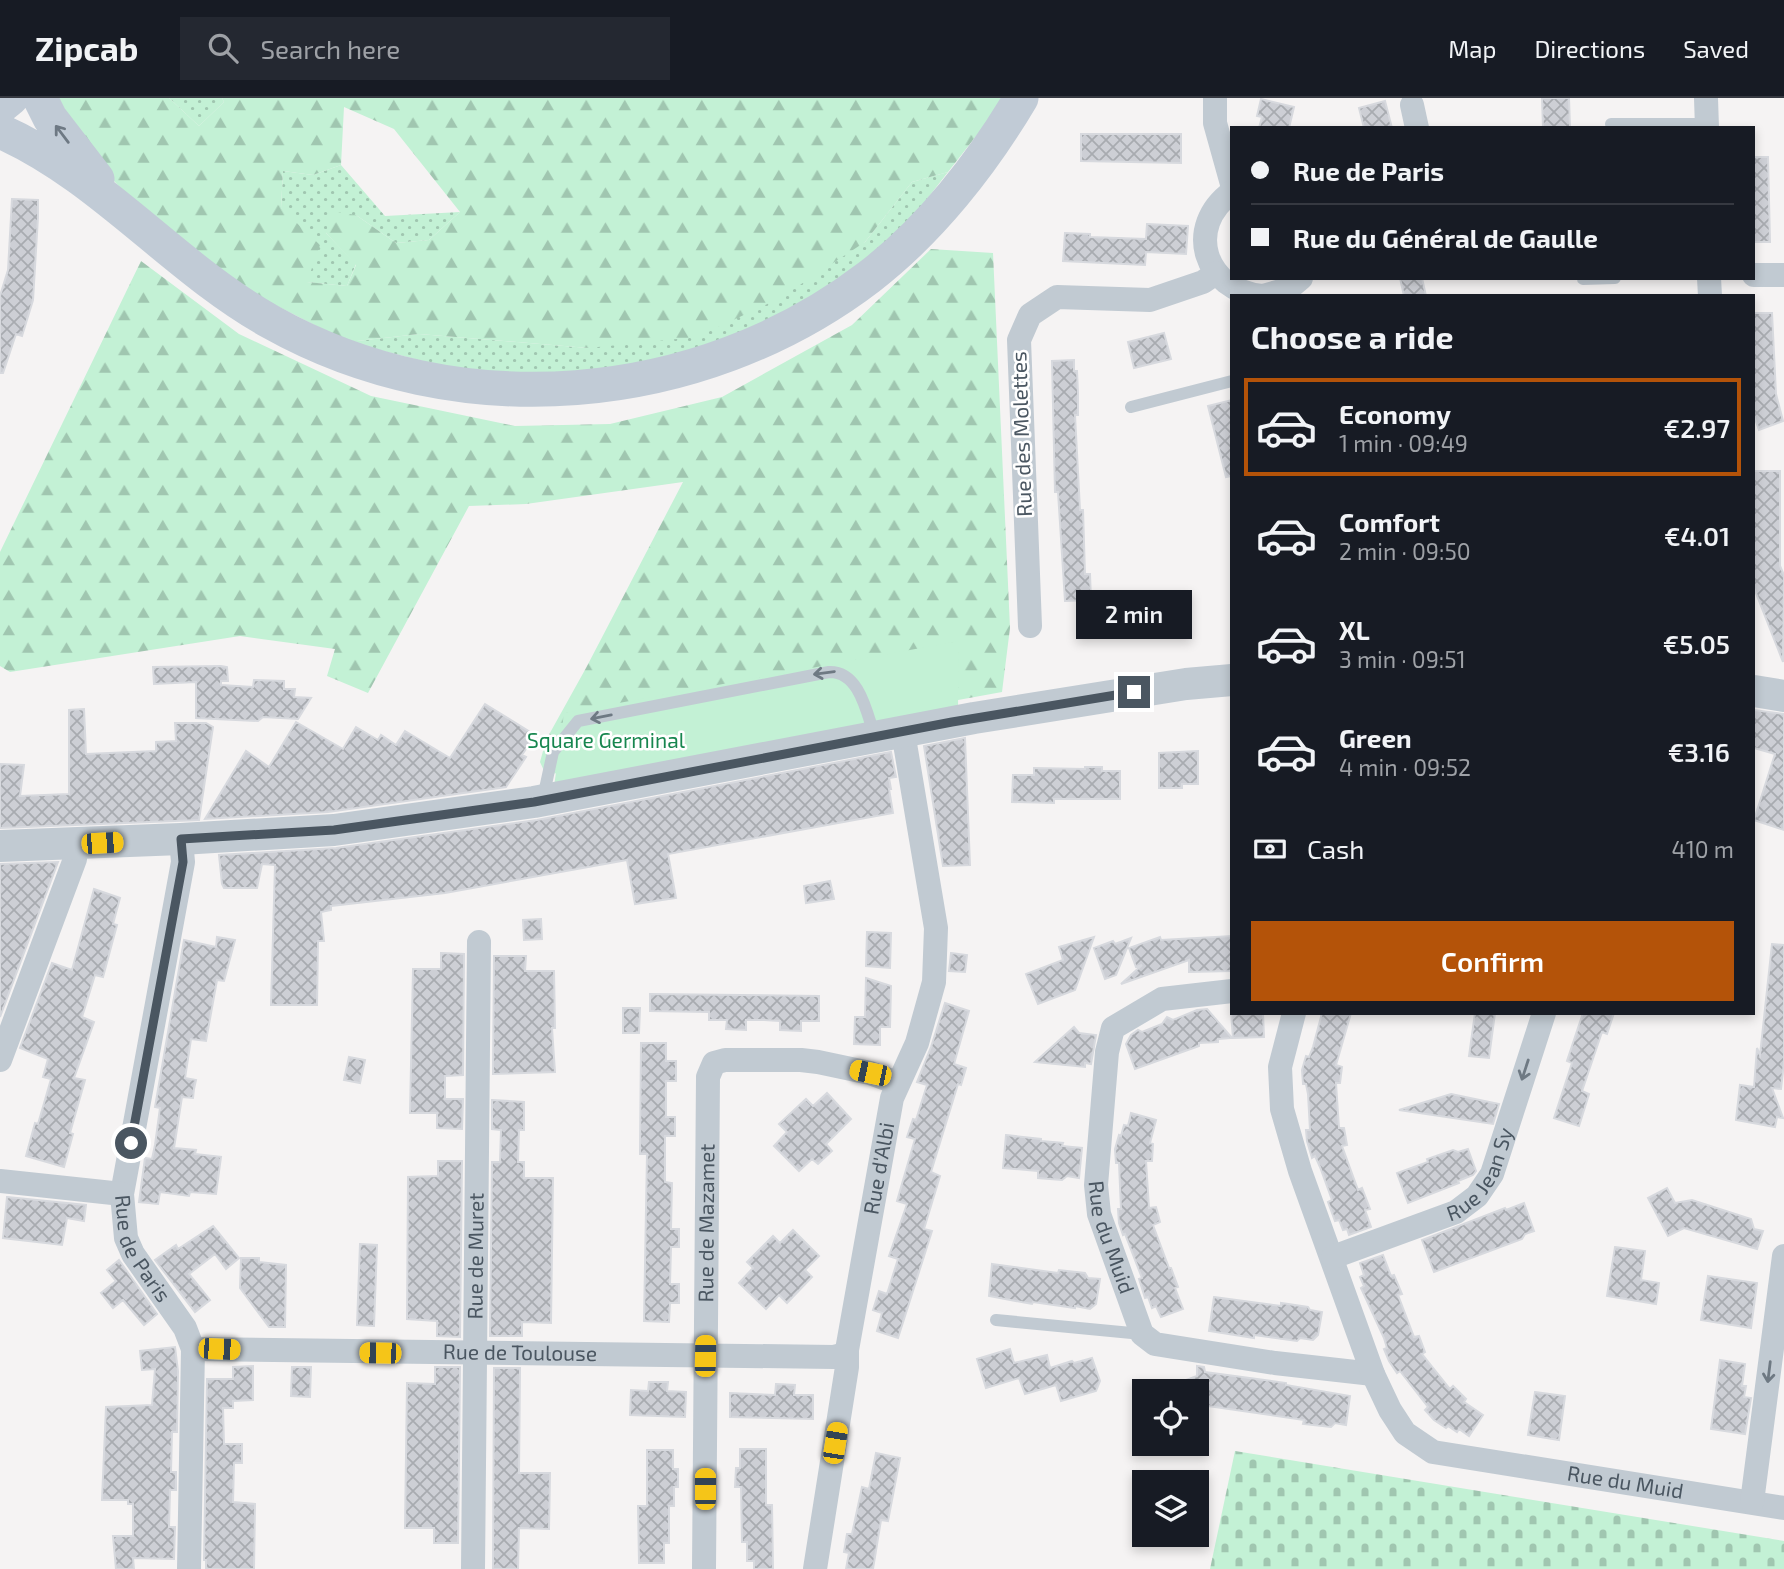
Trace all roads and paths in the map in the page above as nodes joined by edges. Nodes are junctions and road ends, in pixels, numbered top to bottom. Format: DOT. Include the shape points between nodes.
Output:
graph roads {
  1 [pos="11,98"];
  2 [pos="40,98"];
  3 [pos="1215,98"];
  4 [pos="1706,98"];
  5 [pos="0,107"];
  6 [pos="1013,112"];
  7 [pos="1611,124"];
  8 [pos="1707,126"];
  9 [pos="0,131"];
  10 [pos="1230,177"];
  11 [pos="1230,193"];
  12 [pos="119,206"];
  13 [pos="1216,273"];
  14 [pos="1755,275"];
  15 [pos="1784,275"];
  16 [pos="1294,288"];
  17 [pos="1253,294"];
  18 [pos="1270,294"];
  19 [pos="1230,382"];
  20 [pos="1131,407"];
  21 [pos="1030,626"];
  22 [pos="1230,680"];
  23 [pos="1755,691"];
  24 [pos="1784,696"];
  25 [pos="889,735"];
  26 [pos="543,800"];
  27 [pos="181,839"];
  28 [pos="76,844"];
  29 [pos="0,846"];
  30 [pos="479,942"];
  31 [pos="1230,991"];
  32 [pos="1293,1015"];
  33 [pos="1543,1015"];
  34 [pos="0,1060"];
  35 [pos="897,1083"];
  36 [pos="0,1181"];
  37 [pos="122,1194"];
  38 [pos="1784,1256"];
  39 [pos="1333,1257"];
  40 [pos="996,1320"];
  41 [pos="1142,1334"];
  42 [pos="192,1349"];
  43 [pos="473,1352"];
  44 [pos="846,1354"];
  45 [pos="705,1356"];
  46 [pos="1373,1374"];
  47 [pos="1752,1502"];
  48 [pos="1784,1508"];
  49 [pos="189,1569"];
  50 [pos="473,1569"];
  51 [pos="704,1569"];
  52 [pos="815,1569"];
  1 -- 5 [label="main road"];
  12 -- 2 [label="main road, one-way" via="50,118"];
  3 -- 10 [label="street" via="1215,123"];
  4 -- 8 [label="street"];
  6 -- 12 [label="main road" via="948,200 911,240 830,305 717,360 584,388 530,391 473,386 374,365 323,347 231,298"];
  7 -- 8 [label="lane"];
  9 -- 12 [label="main road" via="26,142"];
  11 -- 13 [label="street" via="1208,222 1206,248"];
  13 -- 17 [label="street" via="1236,290"];
  13 -- 21 [label="street, Rue des Molettes" via="1150,300 1057,297 1030,315 1019,340"];
  14 -- 15 [label="street"];
  16 -- 18 [label="street"];
  19 -- 20 [label="lane"];
  22 -- 25 [label="street"];
  23 -- 24 [label="street"];
  25 -- 26 [label="street"];
  25 -- 26 [label="lane, one-way" via="851,679 829,672 578,721 553,752"];
  25 -- 35 [label="street, Rue d'Albi" via="936,928 934,982 917,1043"];
  26 -- 27 [label="street" via="334,830"];
  27 -- 28 [label="street"];
  27 -- 37 [label="street, Rue de Paris" via="183,862"];
  28 -- 29 [label="street"];
  28 -- 34 [label="street" via="75,859"];
  30 -- 43 [label="street, Rue de Muret"];
  31 -- 41 [label="street, Rue du Muid" via="1162,999 1113,1028 1096,1185 1098,1214"];
  32 -- 39 [label="street, Rue du Muid" via="1280,1067 1282,1110"];
  33 -- 39 [label="street, Rue Jean Sy, one-way" via="1492,1174 1477,1196 1456,1212"];
  35 -- 44 [label="street, Rue d'Albi"];
  35 -- 45 [label="street, Rue de Mazamet" via="801,1060 725,1059 714,1063 708,1077"];
  36 -- 37 [label="street"];
  37 -- 42 [label="street, Rue de Paris" via="125,1238 185,1328"];
  38 -- 47 [label="street, one-way"];
  39 -- 46 [label="street, Rue du Muid"];
  40 -- 41 [label="lane"];
  41 -- 46 [label="street" via="1155,1344"];
  42 -- 43 [label="street, Rue de Toulouse"];
  42 -- 49 [label="street, Rue de Paris"];
  43 -- 45 [label="street, Rue de Toulouse"];
  43 -- 50 [label="street, Rue de Muret"];
  44 -- 45 [label="street, Rue de Toulouse"];
  44 -- 52 [label="street, Rue d'Albi"];
  45 -- 51 [label="street, Rue de Mazamet"];
  46 -- 47 [label="street, Rue du Muid" via="1405,1433 1433,1452"];
  47 -- 48 [label="street, Rue du Muid"];
}
